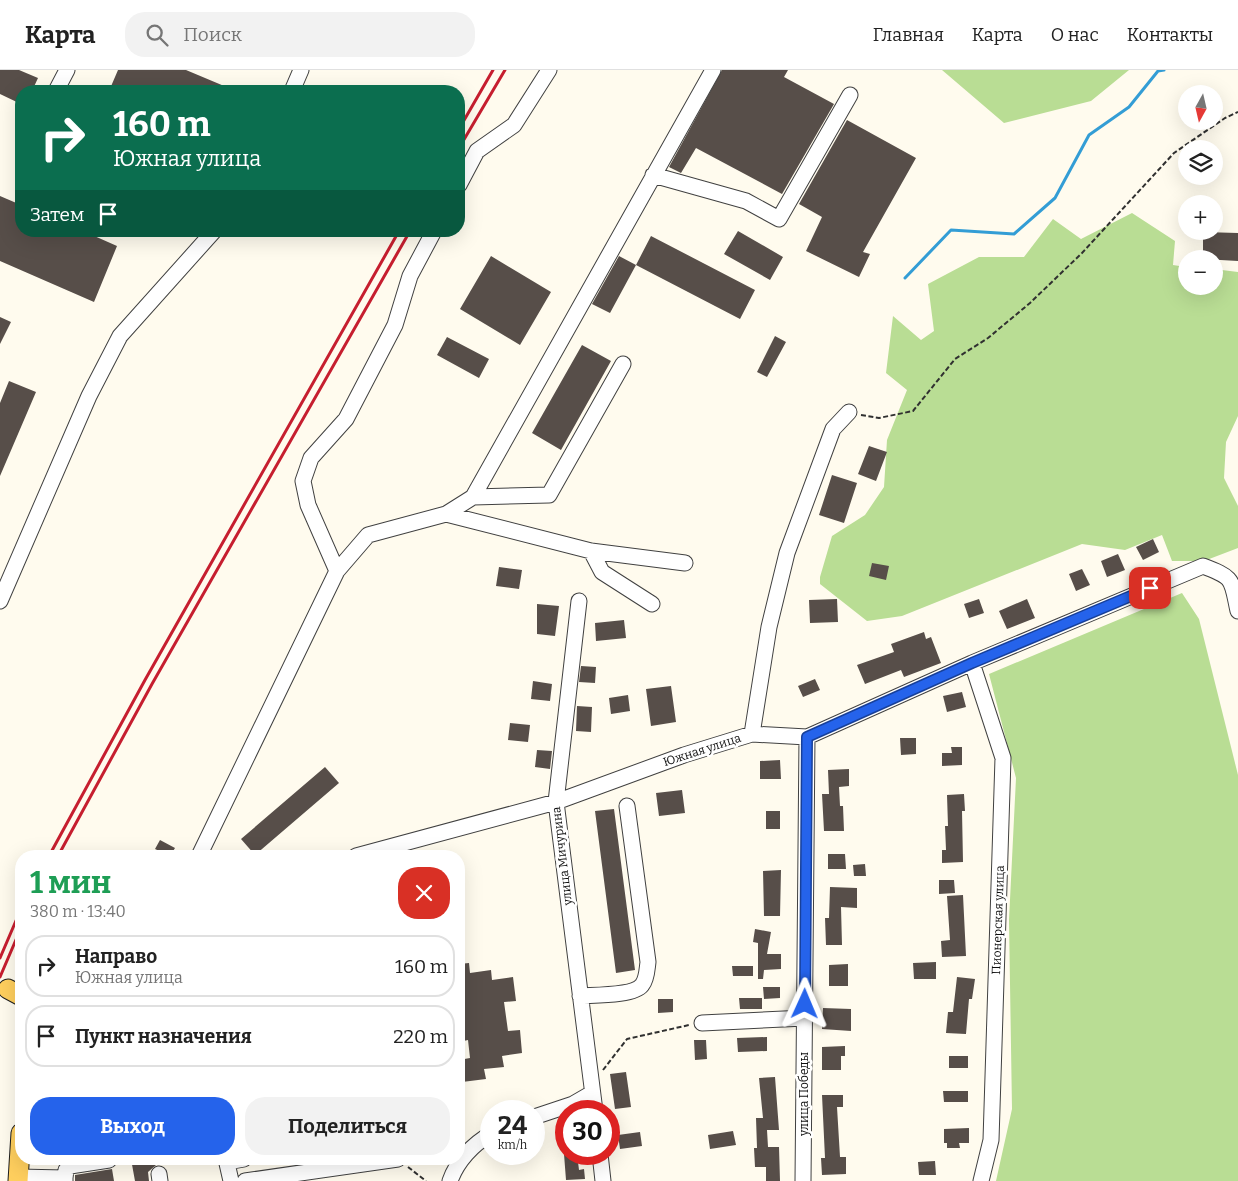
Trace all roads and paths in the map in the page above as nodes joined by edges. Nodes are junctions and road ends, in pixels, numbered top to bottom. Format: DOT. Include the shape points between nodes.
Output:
graph roads {
  1 [pos="67,70"];
  2 [pos="301,70"];
  3 [pos="549,70"];
  4 [pos="713,70"];
  5 [pos="59,85"];
  6 [pos="295,85"];
  7 [pos="850,95"];
  8 [pos="1238,112"];
  9 [pos="465,174"];
  10 [pos="653,175"];
  11 [pos="209,237"];
  12 [pos="431,237"];
  13 [pos="623,364"];
  14 [pos="849,412"];
  15 [pos="473,497"];
  16 [pos="446,514"];
  17 [pos="591,550"];
  18 [pos="685,563"];
  19 [pos="337,571"];
  20 [pos="0,601"];
  21 [pos="579,601"];
  22 [pos="652,604"];
  23 [pos="1238,611"];
  24 [pos="972,663"];
  25 [pos="752,734"];
  26 [pos="807,737"];
  27 [pos="556,802"];
  28 [pos="627,806"];
  29 [pos="205,850"];
  30 [pos="377,850"];
  31 [pos="580,996"];
  32 [pos="805,1018"];
  33 [pos="702,1022"];
  34 [pos="592,1089"];
  35 [pos="594,1100"];
  36 [pos="545,1113"];
  37 [pos="480,1141"];
  38 [pos="465,1157"];
  39 [pos="19,1165"];
  40 [pos="77,1165"];
  41 [pos="227,1165"];
  42 [pos="326,1165"];
  43 [pos="406,1165"];
  44 [pos="458,1165"];
  45 [pos="602,1165"];
  46 [pos="18,1179"];
  47 [pos="65,1180"];
  48 [pos="231,1181"];
  49 [pos="245,1181"];
  50 [pos="426,1181"];
  51 [pos="450,1181"];
  52 [pos="604,1181"];
  53 [pos="804,1181"];
  54 [pos="981,1181"];
  1 -- 5 [label="street"];
  2 -- 6 [label="street"];
  3 -- 9 [label="street" via="514,125 477,151"];
  4 -- 10 [label="street"];
  7 -- 10 [label="street" via="779,219 746,201"];
  8 -- 14 [label="path" via="1174,153 1082,253 1030,303 988,338 955,359 913,411 879,418"];
  10 -- 15 [label="street"];
  11 -- 20 [label="street" via="120,336 90,396"];
  12 -- 19 [label="street" via="410,276 395,325 351,411 311,458 303,481 308,505"];
  13 -- 15 [label="street" via="548,495"];
  14 -- 25 [label="street" via="833,428 787,553 769,627"];
  15 -- 16 [label="street"];
  16 -- 17 [label="street"];
  16 -- 19 [label="street" via="368,535"];
  17 -- 18 [label="street"];
  17 -- 22 [label="street" via="602,572"];
  19 -- 29 [label="street"];
  21 -- 27 [label="street, улица Мичурина"];
  23 -- 24 [label="street, Южная улица" via="1232,582 1227,575 1204,566"];
  24 -- 26 [label="street, Южная улица"];
  24 -- 54 [label="street, Пионерская улица" via="1003,758 991,1140"];
  25 -- 26 [label="street, Южная улица"];
  25 -- 27 [label="street, Южная улица"];
  26 -- 32 [label="street, улица Победы"];
  27 -- 30 [label="street, Южная улица"];
  27 -- 31 [label="street, улица Мичурина"];
  28 -- 31 [label="street" via="647,973 643,985 635,991"];
  31 -- 34 [label="street, улица Мичурина"];
  32 -- 33 [label="street"];
  32 -- 53 [label="street, улица Победы"];
  33 -- 34 [label="path" via="627,1039"];
  34 -- 35 [label="street, улица Мичурина"];
  34 -- 36 [label="street" via="573,1104"];
  37 -- 38 [label="street"];
  39 -- 46 [label="main road"];
  40 -- 47 [label="street" via="66,1170"];
  41 -- 48 [label="street"];
  42 -- 49 [label="street"];
  43 -- 50 [label="path"];
  44 -- 51 [label="street"];
  45 -- 52 [label="street"];
  46 -- 47 [label="street"];
}
